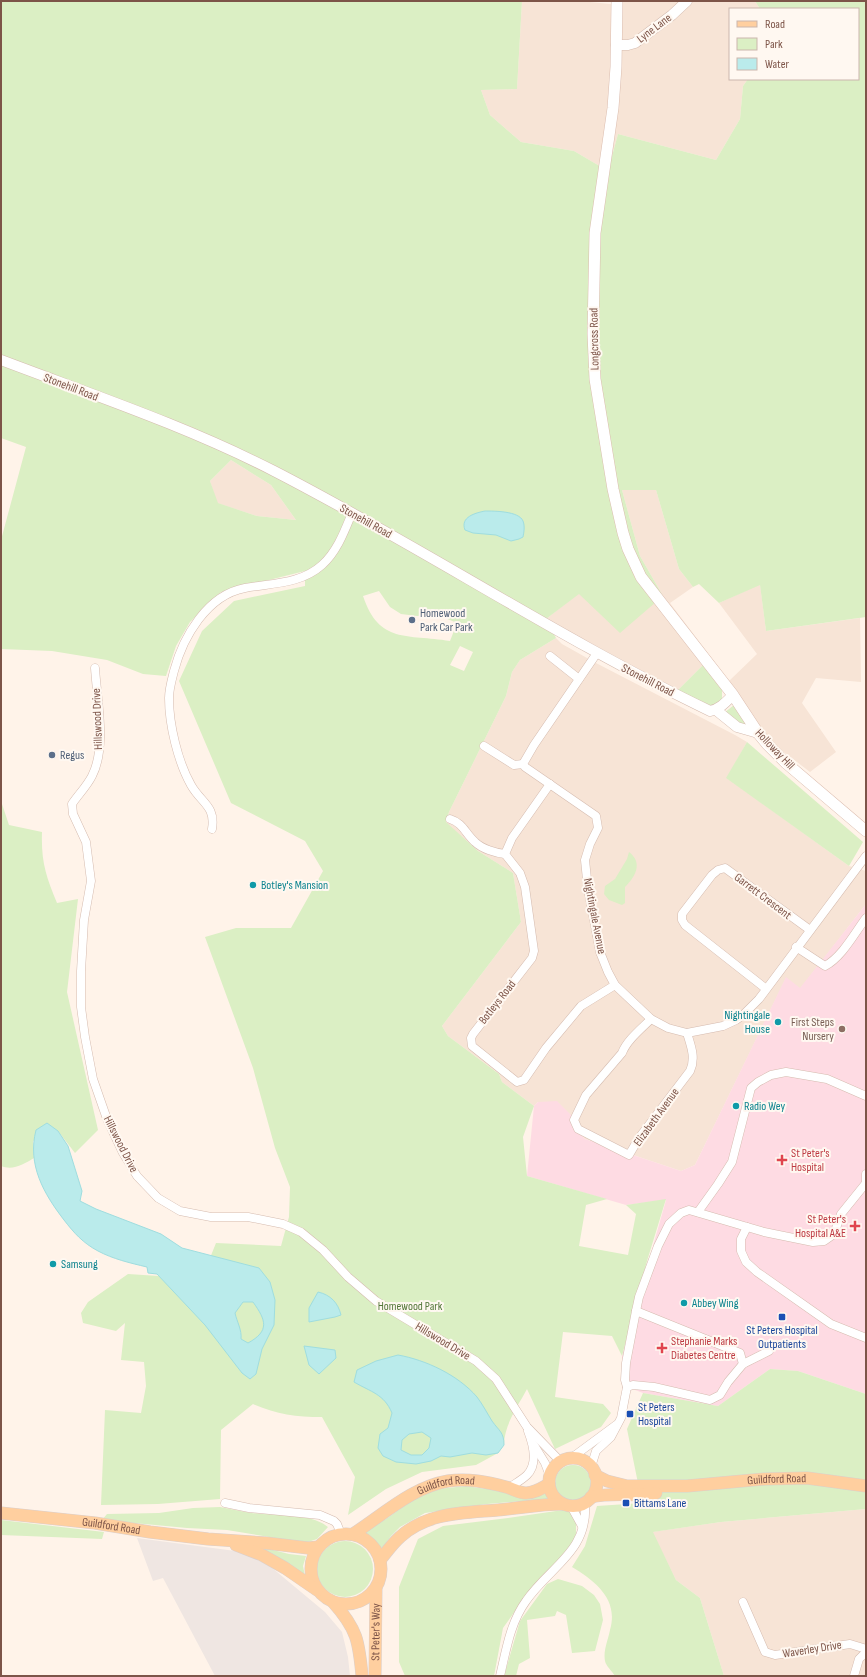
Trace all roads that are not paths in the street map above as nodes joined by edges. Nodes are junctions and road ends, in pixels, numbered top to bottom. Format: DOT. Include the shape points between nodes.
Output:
graph roads {
  1 [pos="617,1"];
  2 [pos="687,1"];
  3 [pos="616,45"];
  4 [pos="1,360"];
  5 [pos="352,513"];
  6 [pos="701,652"];
  7 [pos="597,653"];
  8 [pos="550,656"];
  9 [pos="95,668"];
  10 [pos="579,679"];
  11 [pos="733,695"];
  12 [pos="716,710"];
  13 [pos="758,733"];
  14 [pos="484,746"];
  15 [pos="523,764"];
  16 [pos="550,784"];
  17 [pos="450,819"];
  18 [pos="212,829"];
  19 [pos="866,831"];
  20 [pos="505,854"];
  21 [pos="866,856"];
  22 [pos="866,918"];
  23 [pos="810,930"];
  24 [pos="796,947"];
  25 [pos="615,985"];
  26 [pos="765,988"];
  27 [pos="651,1019"];
  28 [pos="687,1033"];
  29 [pos="866,1096"];
  30 [pos="866,1174"];
  31 [pos="866,1183"];
  32 [pos="698,1212"];
  33 [pos="747,1227"];
  34 [pos="636,1311"];
  35 [pos="866,1338"];
  36 [pos="769,1351"];
  37 [pos="743,1364"];
  38 [pos="627,1387"];
  39 [pos="617,1424"];
  40 [pos="527,1427"];
  41 [pos="532,1442"];
  42 [pos="565,1460"];
  43 [pos="593,1471"];
  44 [pos="549,1480"];
  45 [pos="687,1486"];
  46 [pos="866,1486"];
  47 [pos="509,1488"];
  48 [pos="588,1500"];
  49 [pos="225,1503"];
  50 [pos="567,1505"];
  51 [pos="1,1513"];
  52 [pos="582,1526"];
  53 [pos="347,1534"];
  54 [pos="222,1540"];
  55 [pos="318,1547"];
  56 [pos="380,1560"];
  57 [pos="376,1588"];
  58 [pos="317,1590"];
  59 [pos="333,1602"];
  60 [pos="743,1602"];
  61 [pos="866,1649"];
  62 [pos="866,1652"];
  63 [pos="362,1676"];
  64 [pos="375,1676"];
  65 [pos="500,1676"];
  66 [pos="854,1676"];
  1 -- 3 [label="main road, Longcross Road"];
  2 -- 3 [label="street, Lyne Lane" via="635,43"];
  3 -- 6 [label="main road, Longcross Road" via="613,108 595,233 595,378 613,489 628,549 646,582"];
  4 -- 5 [label="street, Stonehill Road" via="173,425 272,470"];
  5 -- 7 [label="street, Stonehill Road"];
  5 -- 18 [label="street" via="336,547 323,565 290,582 243,588 224,596 202,614 185,641 174,670 169,697 172,729 192,786 210,808 214,818"];
  6 -- 11 [label="main road, Holloway Hill"];
  7 -- 10 [label="street"];
  7 -- 12 [label="street, Stonehill Road" via="710,710"];
  8 -- 10 [label="street"];
  9 -- 40 [label="street, Hillswood Drive" via="100,740 98,759 92,776 72,804 73,814 86,842 90,881 84,920 81,1007 93,1079 106,1119 123,1153 137,1176 158,1198 180,1211 211,1217 248,1217 283,1224 301,1232 376,1301 476,1361 496,1379"];
  10 -- 15 [label="street"];
  11 -- 12 [label="street"];
  11 -- 13 [label="main road, Holloway Hill"];
  12 -- 13 [label="street, Stonehill Road" via="736,727"];
  13 -- 19 [label="main road, Holloway Hill" via="786,763"];
  14 -- 15 [label="street" via="514,765"];
  15 -- 16 [label="street, Nightingale Avenue"];
  16 -- 20 [label="street" via="512,838"];
  16 -- 25 [label="street, Nightingale Avenue" via="596,816 598,828 585,860 588,889 600,952"];
  17 -- 20 [label="street" via="460,823 476,844"];
  20 -- 25 [label="street, Botleys Road" via="520,873 525,887 534,951 532,958 473,1034 471,1042 475,1050 517,1082 524,1080 546,1048 582,1006"];
  21 -- 23 [label="street, Nightingale Avenue"];
  22 -- 24 [label="street" via="830,964 825,966"];
  23 -- 24 [label="street, Nightingale Avenue"];
  23 -- 26 [label="street, Garrett Crescent" via="725,868 712,875 682,914 682,920"];
  24 -- 26 [label="street, Nightingale Avenue"];
  25 -- 27 [label="street, Nightingale Avenue"];
  26 -- 28 [label="street, Nightingale Avenue" via="736,1020 712,1029"];
  27 -- 28 [label="street, Nightingale Avenue" via="668,1028"];
  27 -- 28 [label="street, Elizabeth Avenue" via="586,1095 574,1120 578,1129 629,1155 690,1071 693,1054"];
  29 -- 32 [label="street" via="827,1079 786,1072 771,1075 758,1082 751,1088 732,1162"];
  30 -- 31 [label="street"];
  31 -- 33 [label="street" via="841,1214 834,1234 824,1241 813,1242"];
  32 -- 33 [label="street"];
  32 -- 34 [label="street" via="689,1210 681,1213 669,1224 658,1246"];
  33 -- 35 [label="street" via="741,1251 746,1262 831,1324"];
  34 -- 37 [label="street" via="740,1353"];
  34 -- 38 [label="street" via="626,1362"];
  36 -- 37 [label="street"];
  37 -- 38 [label="street" via="720,1395 710,1400 654,1388 633,1385"];
  38 -- 39 [label="street" via="623,1412"];
  39 -- 42 [label="street"];
  39 -- 43 [label="street" via="611,1437 596,1451"];
  40 -- 41 [label="street, Hillswood Drive"];
  40 -- 42 [label="street, Hillswood Drive"];
  41 -- 44 [label="street, Hillswood Drive" via="545,1463"];
  41 -- 47 [label="street, Hillswood Drive" via="534,1453 531,1468 527,1475"];
  42 -- 43 [label="main road" via="583,1461"];
  42 -- 44 [label="main road" via="552,1470"];
  43 -- 45 [label="main road, Guildford Road" via="607,1481 627,1486"];
  43 -- 48 [label="main road" via="596,1483"];
  44 -- 47 [label="main road, Guildford Road" via="534,1492 525,1493"];
  44 -- 50 [label="main road" via="554,1497"];
  45 -- 46 [label="main road, Guildford Road" via="807,1478"];
  45 -- 48 [label="main road, Guildford Road" via="648,1495 611,1494"];
  47 -- 53 [label="main road, Guildford Road" via="473,1480 449,1481 426,1487"];
  48 -- 50 [label="main road"];
  48 -- 52 [label="street"];
  49 -- 53 [label="street" via="320,1516 334,1520"];
  50 -- 52 [label="street"];
  50 -- 56 [label="main road" via="462,1512 425,1520 400,1537"];
  51 -- 54 [label="main road, Guildford Road"];
  52 -- 65 [label="street" via="581,1536 574,1548 526,1601 516,1619 507,1643"];
  53 -- 55 [label="main road" via="325,1540"];
  53 -- 56 [label="main road" via="367,1541 373,1546"];
  54 -- 55 [label="main road, Guildford Road"];
  54 -- 58 [label="main road, Guildford Road" via="257,1552"];
  55 -- 58 [label="main road" via="310,1570"];
  56 -- 57 [label="main road"];
  57 -- 59 [label="main road" via="366,1597 350,1604"];
  57 -- 64 [label="main road, St Peter's Way"];
  58 -- 59 [label="main road"];
  59 -- 63 [label="main road, St Peter's Way" via="353,1628"];
  60 -- 61 [label="street, Waverley Drive" via="765,1652 775,1655 850,1644"];
  62 -- 66 [label="street, Waverley Drive" via="859,1659"];
}
